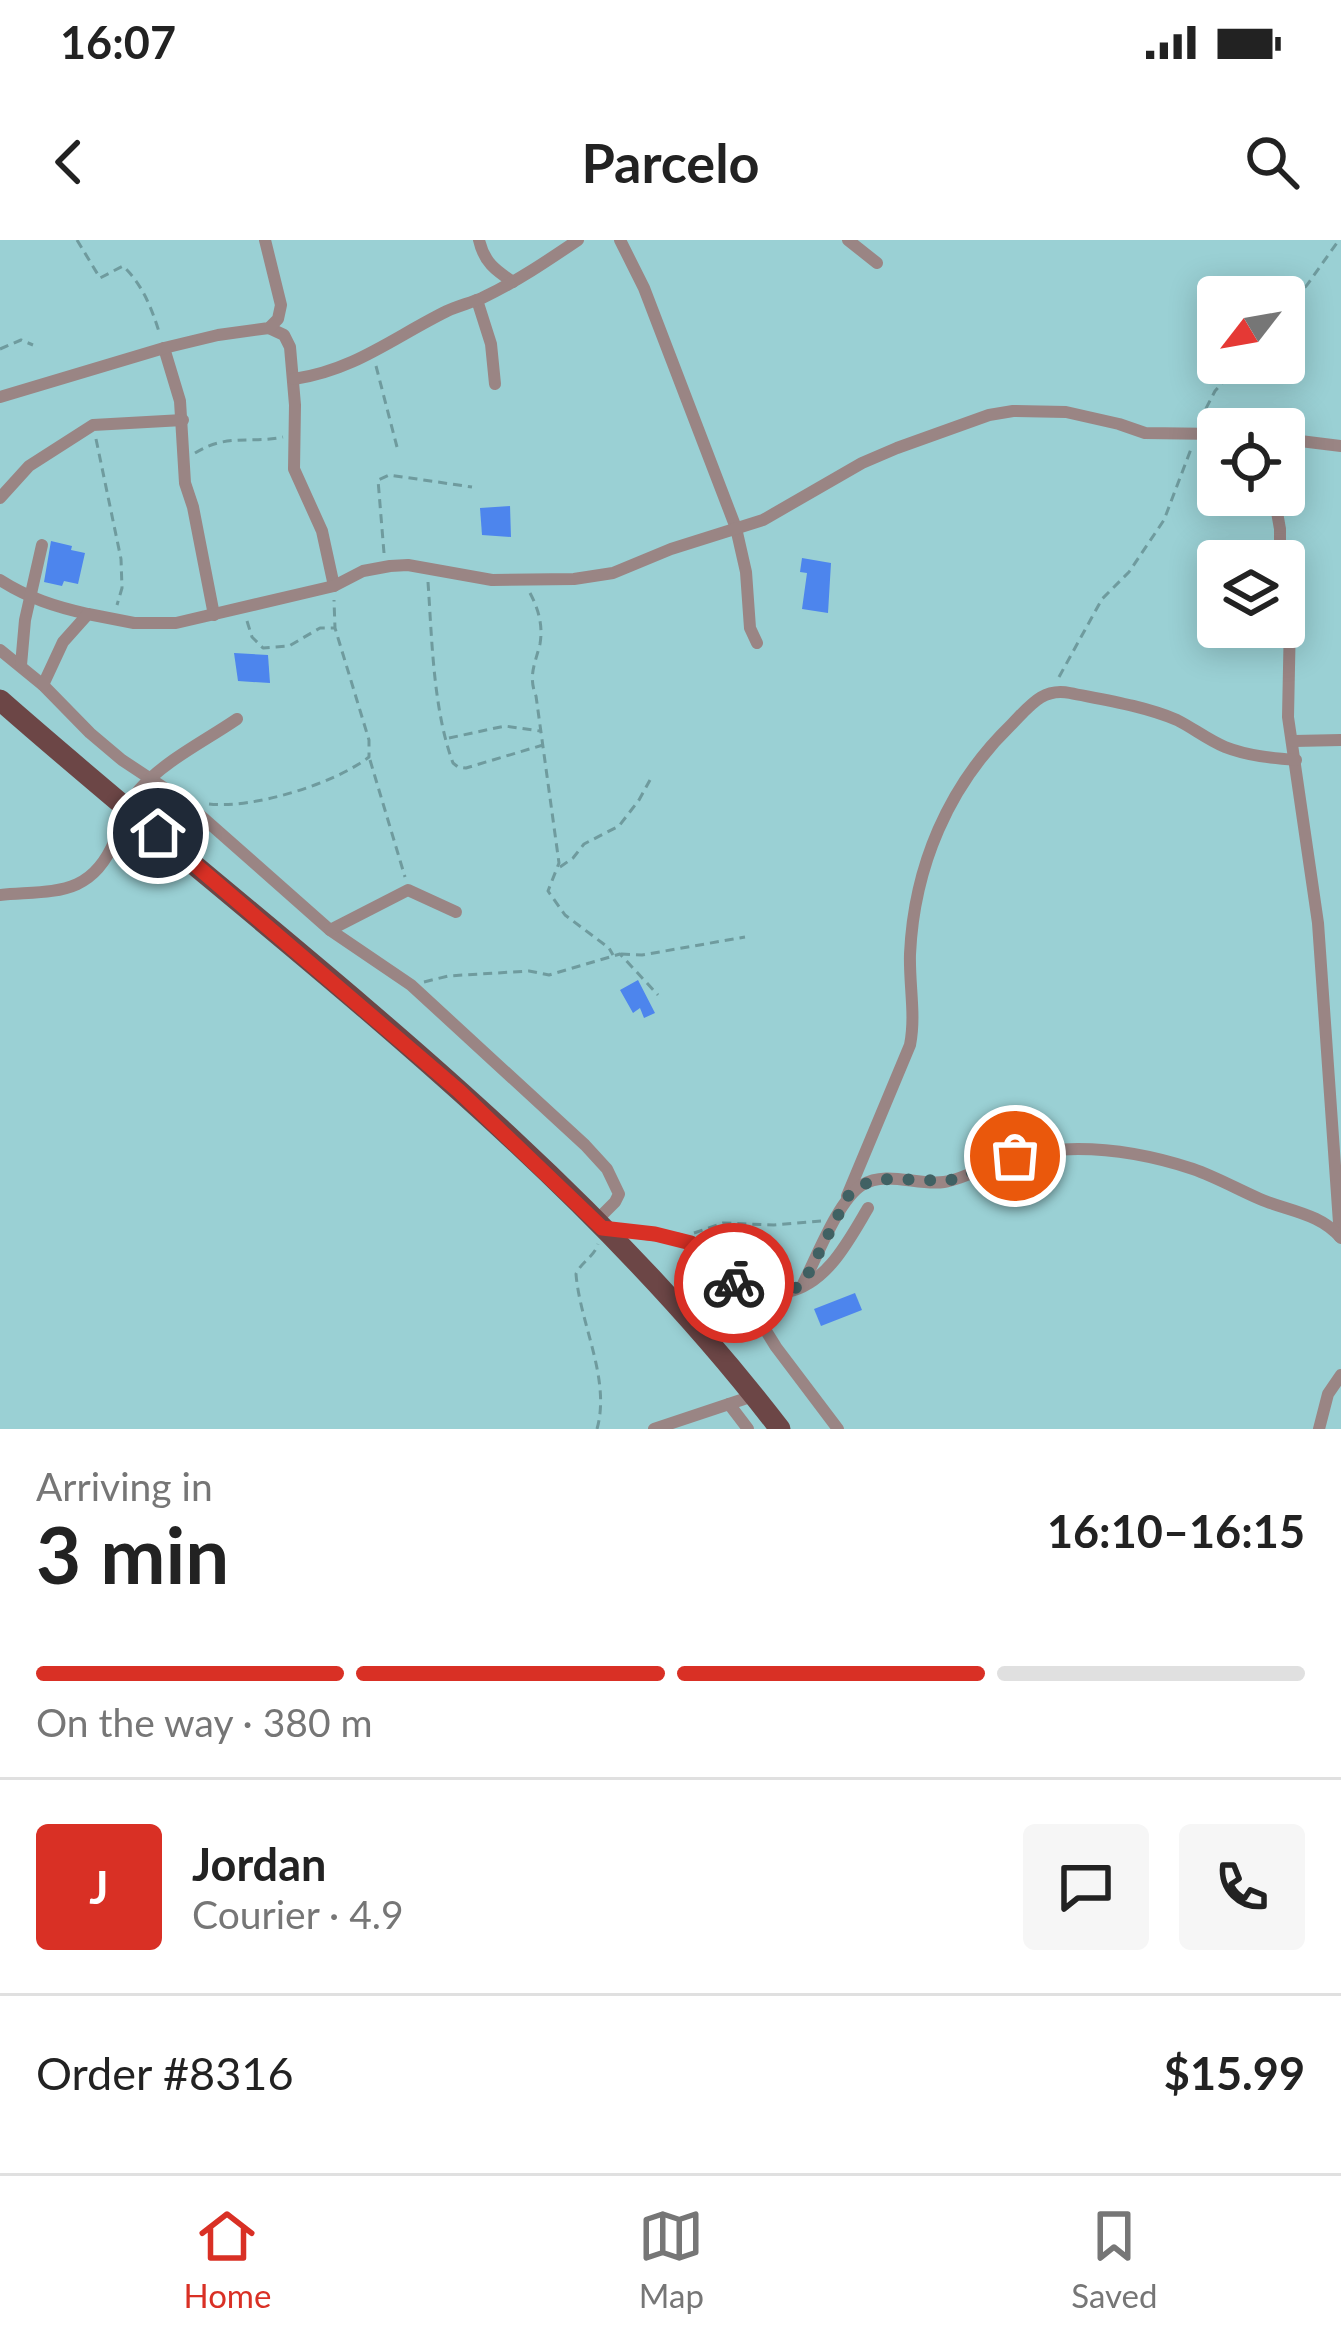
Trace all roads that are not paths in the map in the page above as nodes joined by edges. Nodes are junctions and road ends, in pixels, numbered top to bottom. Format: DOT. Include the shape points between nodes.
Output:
graph roads {
  1 [pos="265,240"];
  2 [pos="478,240"];
  3 [pos="578,240"];
  4 [pos="620,240"];
  5 [pos="848,240"];
  6 [pos="877,263"];
  7 [pos="513,282"];
  8 [pos="477,300"];
  9 [pos="268,328"];
  10 [pos="164,348"];
  11 [pos="294,379"];
  12 [pos="495,384"];
  13 [pos="0,397"];
  14 [pos="183,420"];
  15 [pos="1197,432"];
  16 [pos="1305,442"];
  17 [pos="1341,446"];
  18 [pos="0,499"];
  19 [pos="736,528"];
  20 [pos="42,544"];
  21 [pos="0,580"];
  22 [pos="334,586"];
  23 [pos="29,597"];
  24 [pos="88,614"];
  25 [pos="214,615"];
  26 [pos="757,644"];
  27 [pos="1290,648"];
  28 [pos="0,650"];
  29 [pos="21,665"];
  30 [pos="43,685"];
  31 [pos="0,700"];
  32 [pos="237,719"];
  33 [pos="1341,740"];
  34 [pos="1294,741"];
  35 [pos="1297,760"];
  36 [pos="151,778"];
  37 [pos="126,806"];
  38 [pos="0,896"];
  39 [pos="455,912"];
  40 [pos="330,930"];
  41 [pos="848,1196"];
  42 [pos="868,1208"];
  43 [pos="599,1225"];
  44 [pos="1341,1238"];
  45 [pos="736,1286"];
  46 [pos="802,1286"];
  47 [pos="1341,1375"];
  48 [pos="754,1396"];
  49 [pos="734,1416"];
  50 [pos="654,1429"];
  51 [pos="748,1429"];
  52 [pos="780,1429"];
  53 [pos="838,1429"];
  54 [pos="1319,1429"];
  1 -- 9 [label="street" via="281,305"];
  2 -- 7 [label="street" via="490,266"];
  3 -- 7 [label="street"];
  4 -- 19 [label="street"];
  5 -- 6 [label="street"];
  7 -- 8 [label="street"];
  8 -- 11 [label="street" via="340,369"];
  8 -- 12 [label="street"];
  9 -- 10 [label="street"];
  9 -- 11 [label="street" via="287,339"];
  10 -- 13 [label="street"];
  10 -- 14 [label="street"];
  11 -- 22 [label="street" via="295,473 322,531"];
  14 -- 18 [label="street" via="93,425 22,471"];
  14 -- 25 [label="street" via="185,483"];
  15 -- 19 [label="street" via="1145,433 1066,412 989,415 862,464"];
  16 -- 17 [label="street"];
  19 -- 22 [label="street" via="574,580 492,580 408,565 363,571"];
  19 -- 26 [label="street"];
  20 -- 23 [label="street"];
  21 -- 23 [label="street"];
  22 -- 25 [label="street"];
  23 -- 24 [label="street"];
  23 -- 29 [label="street"];
  24 -- 25 [label="street" via="158,625"];
  24 -- 30 [label="street" via="63,642"];
  27 -- 34 [label="street"];
  28 -- 29 [label="street"];
  29 -- 30 [label="street"];
  30 -- 36 [label="street"];
  31 -- 37 [label="highway"];
  32 -- 36 [label="street"];
  33 -- 34 [label="street"];
  34 -- 35 [label="street"];
  35 -- 41 [label="street" via="1224,747 1158,714 1058,690 1040,696 975,764 922,870 910,954 910,1045"];
  35 -- 44 [label="street"];
  36 -- 37 [label="street"];
  36 -- 40 [label="street"];
  37 -- 38 [label="street" via="112,847 85,881 71,890"];
  37 -- 43 [label="highway" via="459,1091"];
  39 -- 40 [label="street" via="409,890"];
  40 -- 43 [label="street" via="411,985 607,1169 619,1194"];
  41 -- 44 [label="street" via="875,1180 937,1183 1015,1156 1105,1150 1191,1168 1318,1219"];
  41 -- 46 [label="street"];
  42 -- 46 [label="street" via="831,1264"];
  43 -- 45 [label="street" via="680,1239"];
  43 -- 48 [label="highway"];
  45 -- 46 [label="street" via="779,1293"];
  45 -- 53 [label="street"];
  47 -- 54 [label="street"];
  48 -- 49 [label="street"];
  48 -- 52 [label="highway"];
  49 -- 50 [label="street"];
  49 -- 51 [label="street"];
}
